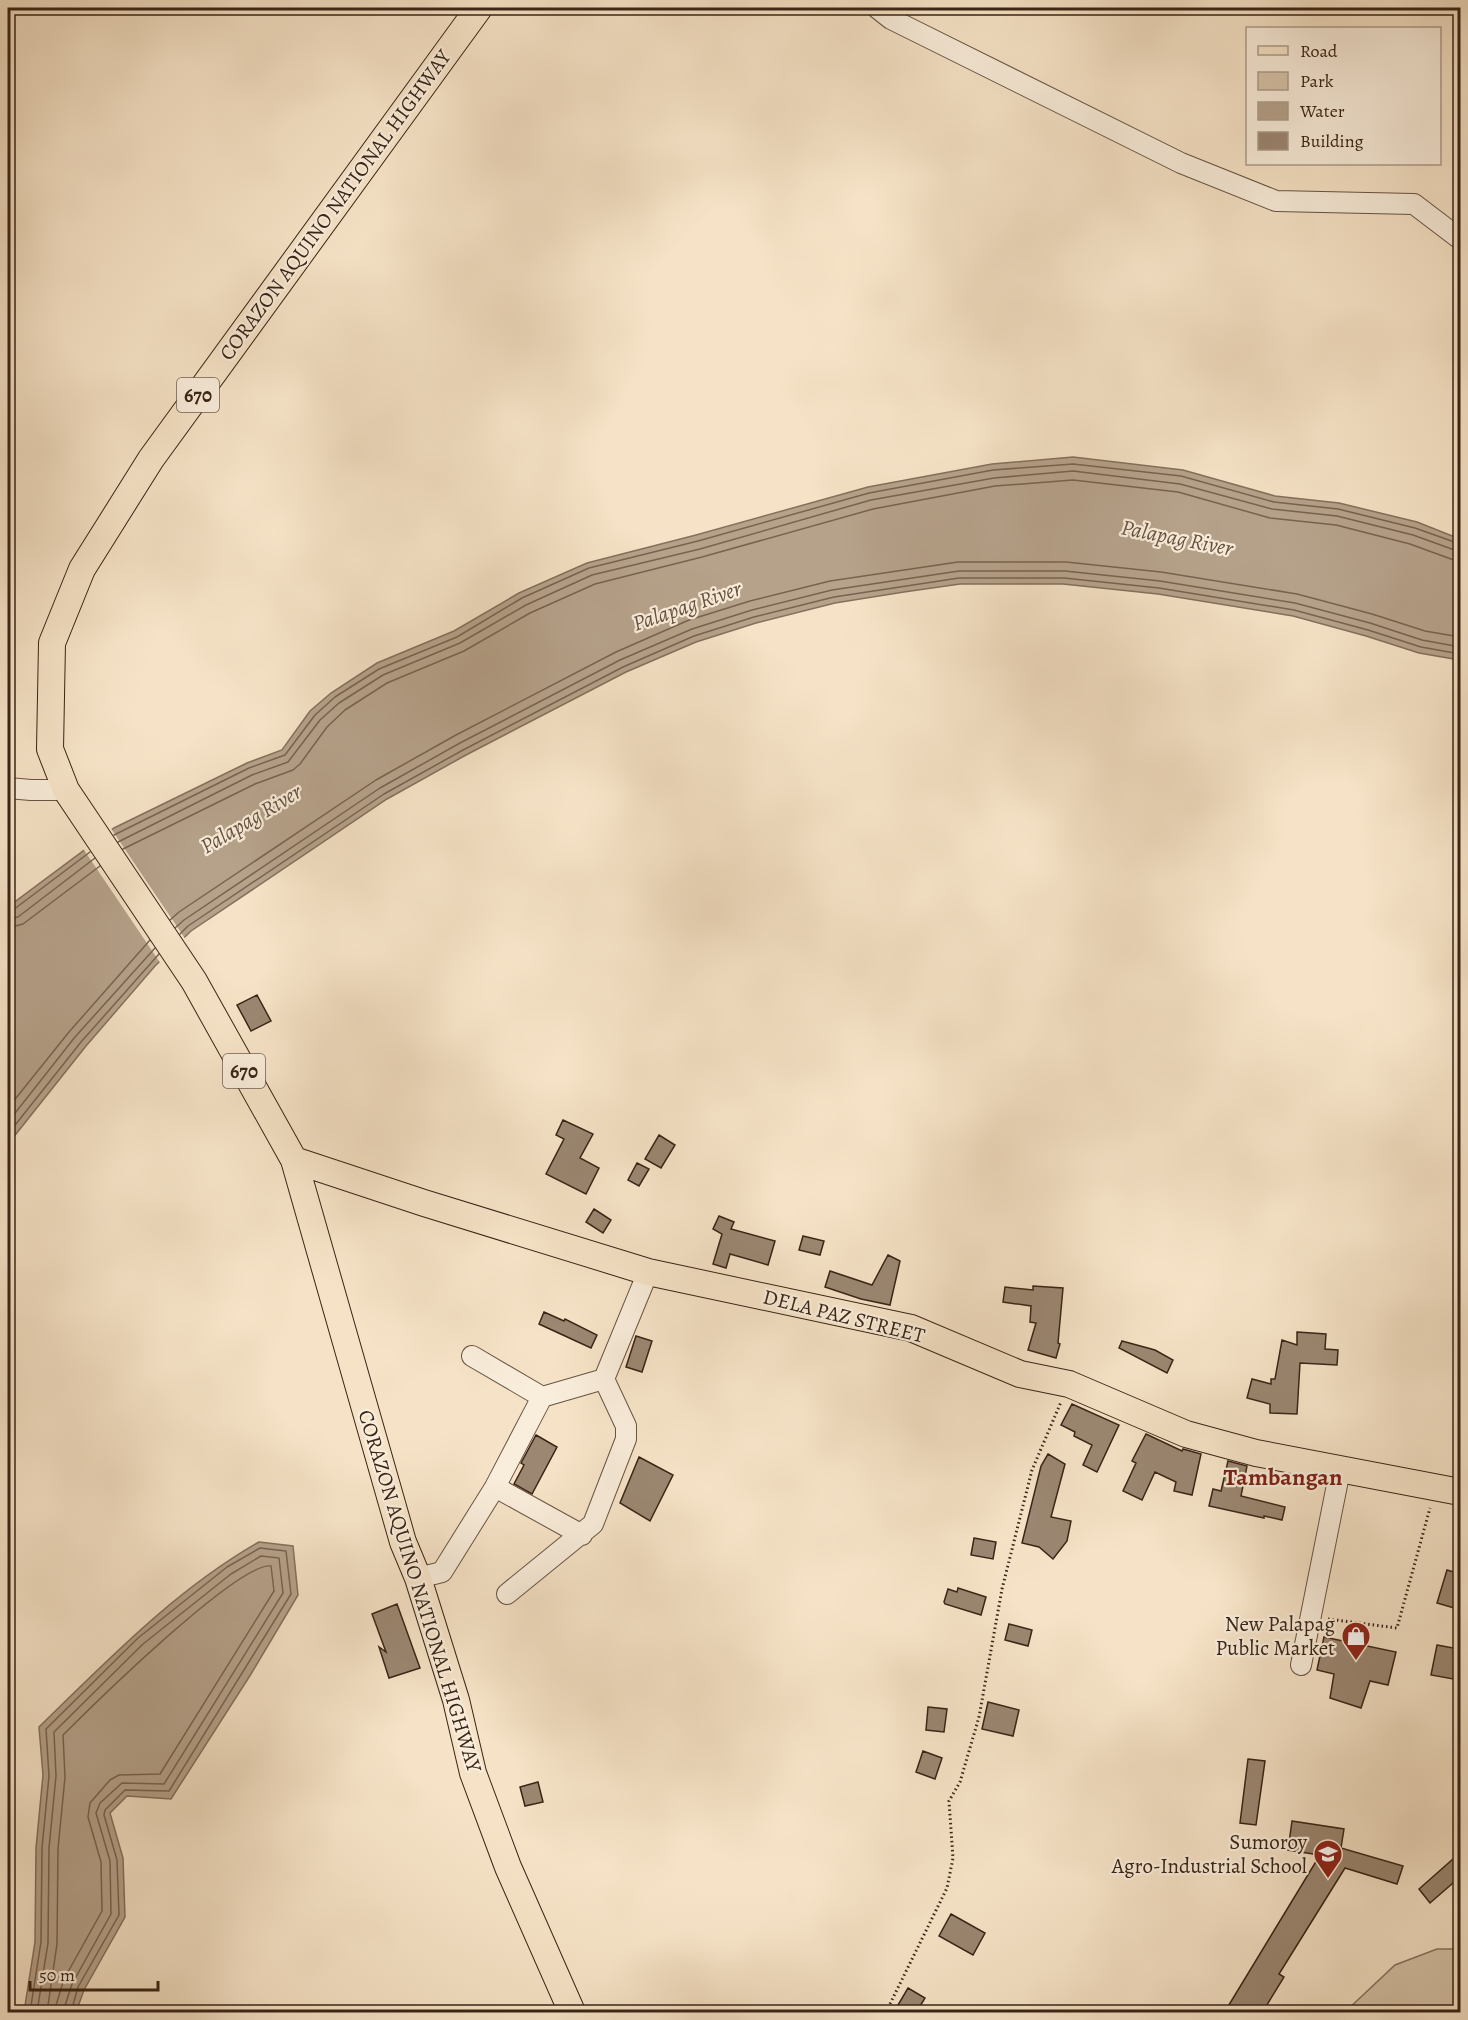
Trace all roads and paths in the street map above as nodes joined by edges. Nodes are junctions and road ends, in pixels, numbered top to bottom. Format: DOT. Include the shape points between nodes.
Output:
graph roads {
  1 [pos="479,8"];
  2 [pos="877,8"];
  3 [pos="1461,239"];
  4 [pos="8,788"];
  5 [pos="66,790"];
  6 [pos="294,1160"];
  7 [pos="648,1272"];
  8 [pos="472,1356"];
  9 [pos="604,1379"];
  10 [pos="1068,1383"];
  11 [pos="542,1397"];
  12 [pos="1340,1470"];
  13 [pos="495,1487"];
  14 [pos="1435,1489"];
  15 [pos="1461,1492"];
  16 [pos="582,1535"];
  17 [pos="418,1578"];
  18 [pos="507,1594"];
  19 [pos="1311,1616"];
  20 [pos="1301,1665"];
  21 [pos="572,2013"];
  22 [pos="886,2013"];
  1 -- 5 [label="main road, CORAZON AQUINO NATIONAL HIGHWAY / 670" via="151,459 82,569 52,643 50,749"];
  2 -- 3 [label="street" via="891,19 1181,163 1276,201 1414,204"];
  4 -- 5 [label="street"];
  5 -- 6 [label="main road, CORAZON AQUINO NATIONAL HIGHWAY / 670" via="194,981"];
  6 -- 7 [label="main road, DELA PAZ STREET"];
  6 -- 17 [label="main road, CORAZON AQUINO NATIONAL HIGHWAY / 670" via="404,1542"];
  7 -- 9 [label="street"];
  7 -- 10 [label="main road, DELA PAZ STREET" via="911,1328 1020,1374"];
  8 -- 11 [label="street"];
  9 -- 11 [label="street"];
  9 -- 16 [label="street" via="626,1426 626,1439 594,1524"];
  10 -- 12 [label="main road, DELA PAZ STREET" via="1186,1434"];
  10 -- 22 [label="path" via="1032,1470 1002,1589 979,1717 960,1782 949,1801 953,1858 946,1888"];
  11 -- 13 [label="street"];
  12 -- 14 [label="main road, DELA PAZ STREET"];
  12 -- 19 [label="street"];
  13 -- 16 [label="street"];
  13 -- 17 [label="street" via="442,1572"];
  14 -- 15 [label="main road, DELA PAZ STREET"];
  14 -- 19 [label="path" via="1397,1628"];
  16 -- 18 [label="street"];
  17 -- 21 [label="main road, CORAZON AQUINO NATIONAL HIGHWAY / 670" via="456,1700 473,1773 508,1867"];
  19 -- 20 [label="street"];
}
